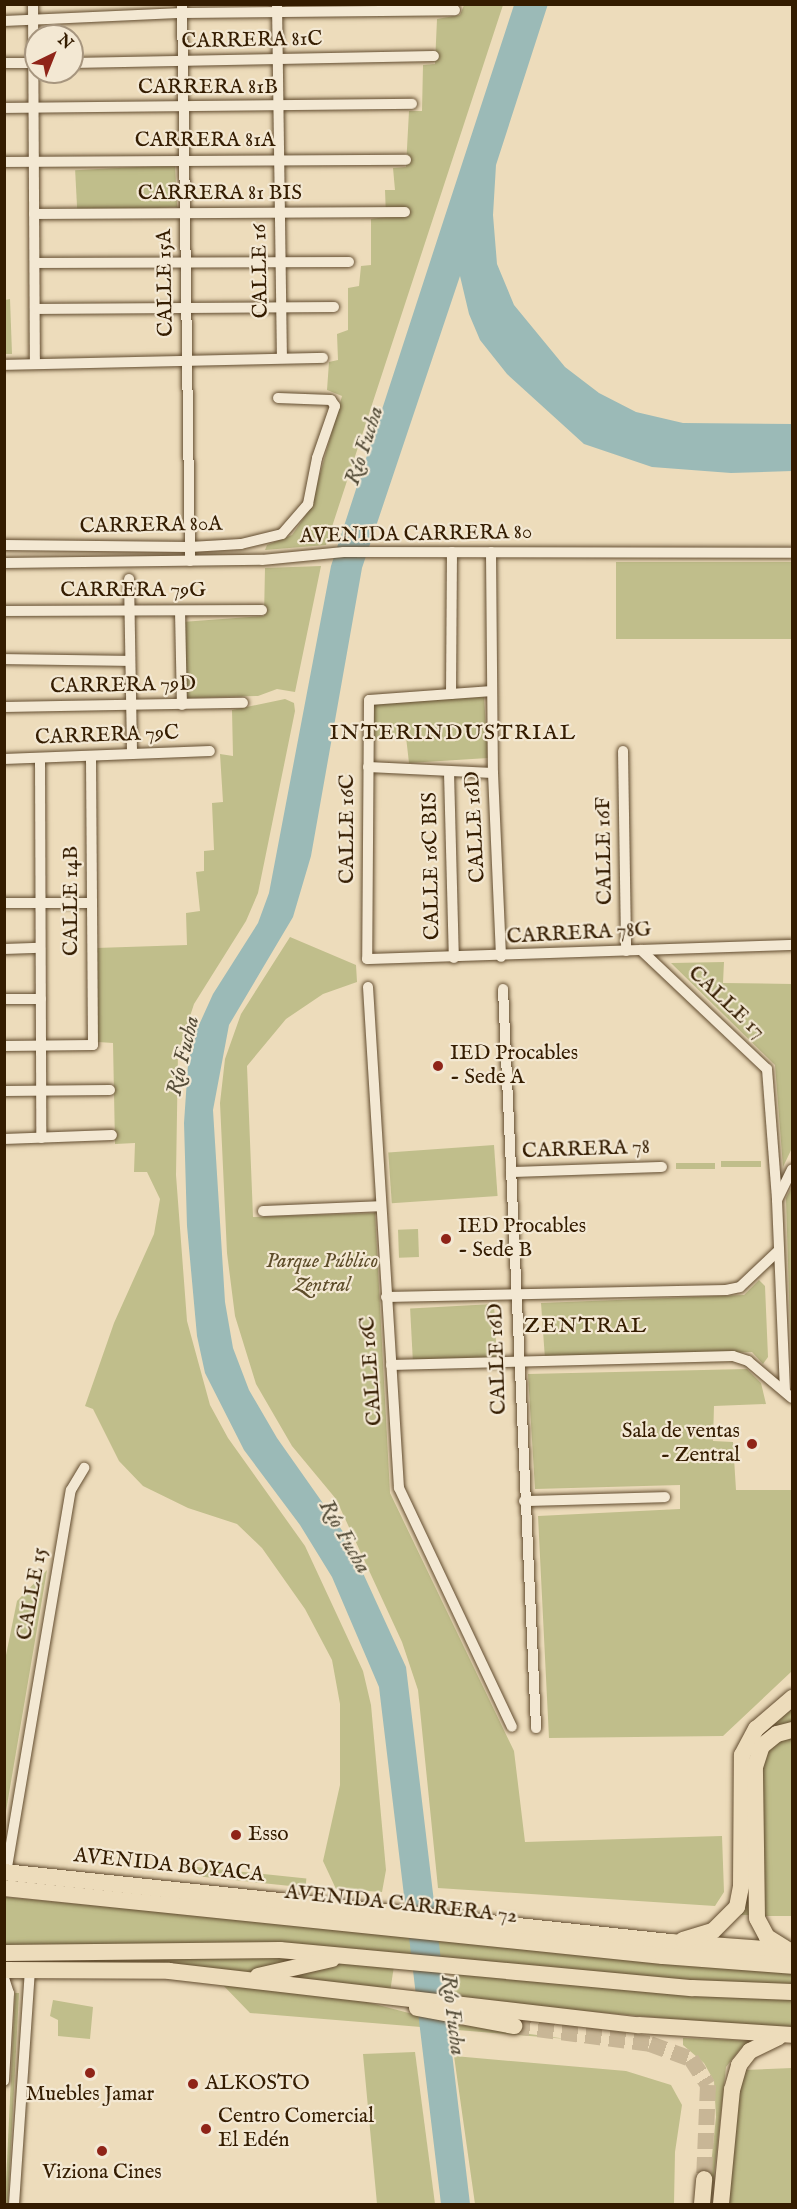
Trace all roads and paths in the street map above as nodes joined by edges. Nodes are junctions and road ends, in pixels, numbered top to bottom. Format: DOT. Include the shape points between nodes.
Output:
graph roads {
  1 [pos="33,4"];
  2 [pos="182,9"];
  3 [pos="277,9"];
  4 [pos="455,10"];
  5 [pos="33,20"];
  6 [pos="4,21"];
  7 [pos="33,24"];
  8 [pos="434,56"];
  9 [pos="278,61"];
  10 [pos="183,62"];
  11 [pos="4,63"];
  12 [pos="24,63"];
  13 [pos="84,63"];
  14 [pos="34,84"];
  15 [pos="412,104"];
  16 [pos="279,107"];
  17 [pos="4,108"];
  18 [pos="33,108"];
  19 [pos="183,108"];
  20 [pos="34,160"];
  21 [pos="184,160"];
  22 [pos="279,160"];
  23 [pos="406,160"];
  24 [pos="4,162"];
  25 [pos="405,212"];
  26 [pos="184,213"];
  27 [pos="280,213"];
  28 [pos="34,214"];
  29 [pos="281,260"];
  30 [pos="185,261"];
  31 [pos="349,262"];
  32 [pos="35,263"];
  33 [pos="186,308"];
  34 [pos="280,308"];
  35 [pos="334,308"];
  36 [pos="35,309"];
  37 [pos="282,357"];
  38 [pos="323,358"];
  39 [pos="186,360"];
  40 [pos="35,364"];
  41 [pos="4,365"];
  42 [pos="279,398"];
  43 [pos="4,545"];
  44 [pos="190,547"];
  45 [pos="452,552"];
  46 [pos="491,552"];
  47 [pos="792,553"];
  48 [pos="190,561"];
  49 [pos="4,563"];
  50 [pos="129,579"];
  51 [pos="262,610"];
  52 [pos="4,611"];
  53 [pos="129,611"];
  54 [pos="180,611"];
  55 [pos="4,659"];
  56 [pos="130,661"];
  57 [pos="492,692"];
  58 [pos="451,694"];
  59 [pos="243,703"];
  60 [pos="131,705"];
  61 [pos="182,705"];
  62 [pos="4,707"];
  63 [pos="210,751"];
  64 [pos="623,751"];
  65 [pos="132,754"];
  66 [pos="91,756"];
  67 [pos="40,758"];
  68 [pos="4,759"];
  69 [pos="368,767"];
  70 [pos="449,772"];
  71 [pos="493,773"];
  72 [pos="4,903"];
  73 [pos="40,903"];
  74 [pos="92,903"];
  75 [pos="792,945"];
  76 [pos="40,948"];
  77 [pos="4,949"];
  78 [pos="641,950"];
  79 [pos="626,951"];
  80 [pos="501,957"];
  81 [pos="454,958"];
  82 [pos="367,959"];
  83 [pos="368,987"];
  84 [pos="503,989"];
  85 [pos="4,999"];
  86 [pos="40,999"];
  87 [pos="4,1046"];
  88 [pos="41,1046"];
  89 [pos="41,1090"];
  90 [pos="110,1090"];
  91 [pos="4,1091"];
  92 [pos="112,1135"];
  93 [pos="41,1138"];
  94 [pos="4,1139"];
  95 [pos="662,1167"];
  96 [pos="792,1169"];
  97 [pos="511,1172"];
  98 [pos="777,1200"];
  99 [pos="380,1206"];
  100 [pos="263,1211"];
  101 [pos="778,1251"];
  102 [pos="515,1293"];
  103 [pos="386,1297"];
  104 [pos="517,1362"];
  105 [pos="391,1365"];
  106 [pos="789,1394"];
  107 [pos="84,1468"];
  108 [pos="665,1497"];
  109 [pos="524,1501"];
  110 [pos="792,1698"];
  111 [pos="512,1727"];
  112 [pos="536,1728"];
  113 [pos="792,1730"];
  114 [pos="56,1877"];
  115 [pos="5,1878"];
  116 [pos="95,1896"];
  117 [pos="299,1902"];
  118 [pos="271,1914"];
  119 [pos="386,1919"];
  120 [pos="448,1924"];
  121 [pos="670,1942"];
  122 [pos="4,1953"];
  123 [pos="348,1956"];
  124 [pos="791,1956"];
  125 [pos="4,1970"];
  126 [pos="30,1970"];
  127 [pos="4,1977"];
  128 [pos="245,1979"];
  129 [pos="792,1992"];
  130 [pos="453,2011"];
  131 [pos="514,2026"];
  132 [pos="789,2035"];
  133 [pos="4,2081"];
  134 [pos="704,2179"];
  135 [pos="14,2205"];
  136 [pos="702,2205"];
  137 [pos="720,2205"];
  1 -- 5 [label="street"];
  2 -- 3 [label="street"];
  2 -- 5 [label="street"];
  2 -- 10 [label="street, CALLE 15A"];
  3 -- 4 [label="street"];
  3 -- 9 [label="street, CALLE 16"];
  5 -- 6 [label="street"];
  5 -- 7 [label="street"];
  8 -- 9 [label="street, CARRERA 81C"];
  9 -- 10 [label="street, CARRERA 81C"];
  9 -- 16 [label="street, CALLE 16"];
  10 -- 13 [label="street, CARRERA 81C"];
  10 -- 19 [label="street, CALLE 15A"];
  11 -- 12 [label="street"];
  14 -- 18 [label="street"];
  15 -- 16 [label="street, CARRERA 81B"];
  16 -- 19 [label="street, CARRERA 81B"];
  16 -- 22 [label="street, CALLE 16"];
  17 -- 18 [label="street, CARRERA 81B"];
  18 -- 19 [label="street, CARRERA 81B"];
  18 -- 20 [label="street"];
  19 -- 21 [label="street, CALLE 15A"];
  20 -- 21 [label="street, CARRERA 81A"];
  20 -- 24 [label="street, CARRERA 81A"];
  20 -- 28 [label="street"];
  21 -- 22 [label="street, CARRERA 81A"];
  21 -- 26 [label="street, CALLE 15A"];
  22 -- 23 [label="street, CARRERA 81A"];
  22 -- 27 [label="street, CALLE 16"];
  25 -- 27 [label="street, CARRERA 81 BIS"];
  26 -- 27 [label="street, CARRERA 81 BIS"];
  26 -- 28 [label="street, CARRERA 81 BIS"];
  26 -- 30 [label="street, CALLE 15A"];
  27 -- 29 [label="street, CALLE 16"];
  28 -- 32 [label="street"];
  29 -- 30 [label="street"];
  29 -- 31 [label="street"];
  29 -- 34 [label="street, CALLE 16"];
  30 -- 32 [label="street"];
  30 -- 33 [label="street, CALLE 15A"];
  32 -- 36 [label="street"];
  33 -- 34 [label="street"];
  33 -- 36 [label="street"];
  33 -- 39 [label="street, CALLE 15A"];
  34 -- 35 [label="street"];
  34 -- 37 [label="street, CALLE 16"];
  36 -- 40 [label="street"];
  37 -- 38 [label="street"];
  37 -- 39 [label="street"];
  39 -- 40 [label="street"];
  39 -- 44 [label="street, CALLE 15A"];
  40 -- 41 [label="street"];
  42 -- 44 [label="street, CARRERA 80A" via="334,402 308,504 293,526 270,539"];
  43 -- 44 [label="street, CARRERA 80A"];
  44 -- 48 [label="street, CALLE 15A"];
  45 -- 46 [label="street, AVENIDA CARRERA 80"];
  45 -- 48 [label="street, AVENIDA CARRERA 80"];
  45 -- 58 [label="street"];
  46 -- 47 [label="street, AVENIDA CARRERA 80"];
  46 -- 57 [label="street, CALLE 16D"];
  48 -- 49 [label="street, AVENIDA CARRERA 80"];
  50 -- 53 [label="street"];
  51 -- 54 [label="street, CARRERA 79G"];
  52 -- 53 [label="street, CARRERA 79G"];
  53 -- 54 [label="street, CARRERA 79G"];
  53 -- 56 [label="street"];
  54 -- 61 [label="street"];
  55 -- 56 [label="street"];
  56 -- 60 [label="street"];
  57 -- 58 [label="street"];
  57 -- 71 [label="street, CALLE 16D"];
  58 -- 69 [label="street, CALLE 16C" via="369,700"];
  59 -- 61 [label="street, CARRERA 79D"];
  60 -- 61 [label="street, CARRERA 79D"];
  60 -- 62 [label="street, CARRERA 79D"];
  60 -- 65 [label="street"];
  63 -- 65 [label="street, CARRERA 79C"];
  64 -- 79 [label="street, CALLE 16F"];
  65 -- 66 [label="street, CARRERA 79C"];
  66 -- 67 [label="street, CARRERA 79C"];
  66 -- 74 [label="street, CALLE 14B"];
  67 -- 68 [label="street, CARRERA 79C"];
  67 -- 73 [label="street"];
  69 -- 70 [label="street"];
  69 -- 82 [label="street, CALLE 16C"];
  70 -- 71 [label="street"];
  70 -- 81 [label="street, CALLE 16C BIS"];
  71 -- 80 [label="street, CALLE 16D"];
  72 -- 73 [label="street"];
  73 -- 74 [label="street"];
  73 -- 76 [label="street"];
  74 -- 88 [label="street, CALLE 14B" via="93,1045"];
  75 -- 78 [label="street, CARRERA 78G"];
  76 -- 77 [label="street"];
  76 -- 86 [label="street"];
  78 -- 79 [label="street, CARRERA 78G"];
  78 -- 98 [label="street, CALLE 17" via="767,1069"];
  79 -- 80 [label="street, CARRERA 78G"];
  80 -- 81 [label="street, CARRERA 78G"];
  81 -- 82 [label="street, CARRERA 78G"];
  83 -- 99 [label="street, CALLE 16C"];
  84 -- 97 [label="street, CALLE 16D"];
  85 -- 86 [label="street"];
  86 -- 88 [label="street"];
  87 -- 88 [label="street"];
  88 -- 89 [label="street"];
  89 -- 90 [label="street"];
  89 -- 91 [label="street"];
  89 -- 93 [label="street"];
  92 -- 93 [label="street"];
  93 -- 94 [label="street"];
  95 -- 97 [label="street, CARRERA 78"];
  96 -- 98 [label="street, CALLE 17"];
  97 -- 102 [label="street, CALLE 16D"];
  98 -- 101 [label="street, CALLE 17"];
  99 -- 100 [label="street"];
  99 -- 103 [label="street, CALLE 16C"];
  101 -- 102 [label="street" via="740,1287 726,1290"];
  101 -- 106 [label="street, CALLE 17"];
  102 -- 103 [label="street"];
  102 -- 104 [label="street, CALLE 16D"];
  103 -- 105 [label="street, CALLE 16C"];
  104 -- 105 [label="street"];
  104 -- 106 [label="street" via="733,1356 748,1360"];
  104 -- 109 [label="street, CALLE 16D"];
  105 -- 111 [label="street, CALLE 16C" via="399,1488"];
  107 -- 115 [label="street, CALLE 15" via="71,1490"];
  108 -- 109 [label="street"];
  109 -- 112 [label="street, CALLE 16D"];
  110 -- 121 [label="highway" via="756,1729 742,1755 741,1886 737,1907 713,1931"];
  113 -- 124 [label="highway" via="777,1734 762,1746 755,1767 757,1918 767,1937"];
  114 -- 115 [label="highway"];
  114 -- 116 [label="highway"];
  114 -- 117 [label="highway, AVENIDA BOYACA"];
  115 -- 116 [label="highway, AVENIDA CARRERA 72"];
  116 -- 118 [label="highway, AVENIDA CARRERA 72"];
  117 -- 118 [label="highway"];
  117 -- 119 [label="highway, AVENIDA BOYACA"];
  118 -- 119 [label="highway, AVENIDA CARRERA 72"];
  119 -- 120 [label="highway, AVENIDA CARRERA 72"];
  120 -- 121 [label="highway, AVENIDA CARRERA 72"];
  120 -- 124 [label="highway, AVENIDA CARRERA 72" via="674,1958"];
  121 -- 124 [label="highway, AVENIDA CARRERA 72"];
  122 -- 123 [label="highway" via="251,1949"];
  123 -- 128 [label="highway"];
  123 -- 129 [label="highway" via="692,1988"];
  125 -- 126 [label="highway"];
  126 -- 128 [label="highway" via="138,1969"];
  126 -- 135 [label="street"];
  127 -- 133 [label="street" via="9,1993"];
  128 -- 130 [label="highway"];
  130 -- 131 [label="highway"];
  130 -- 132 [label="highway"];
  132 -- 137 [label="highway" via="761,2044 739,2065 732,2090"];
  134 -- 136 [label="highway"];
}
